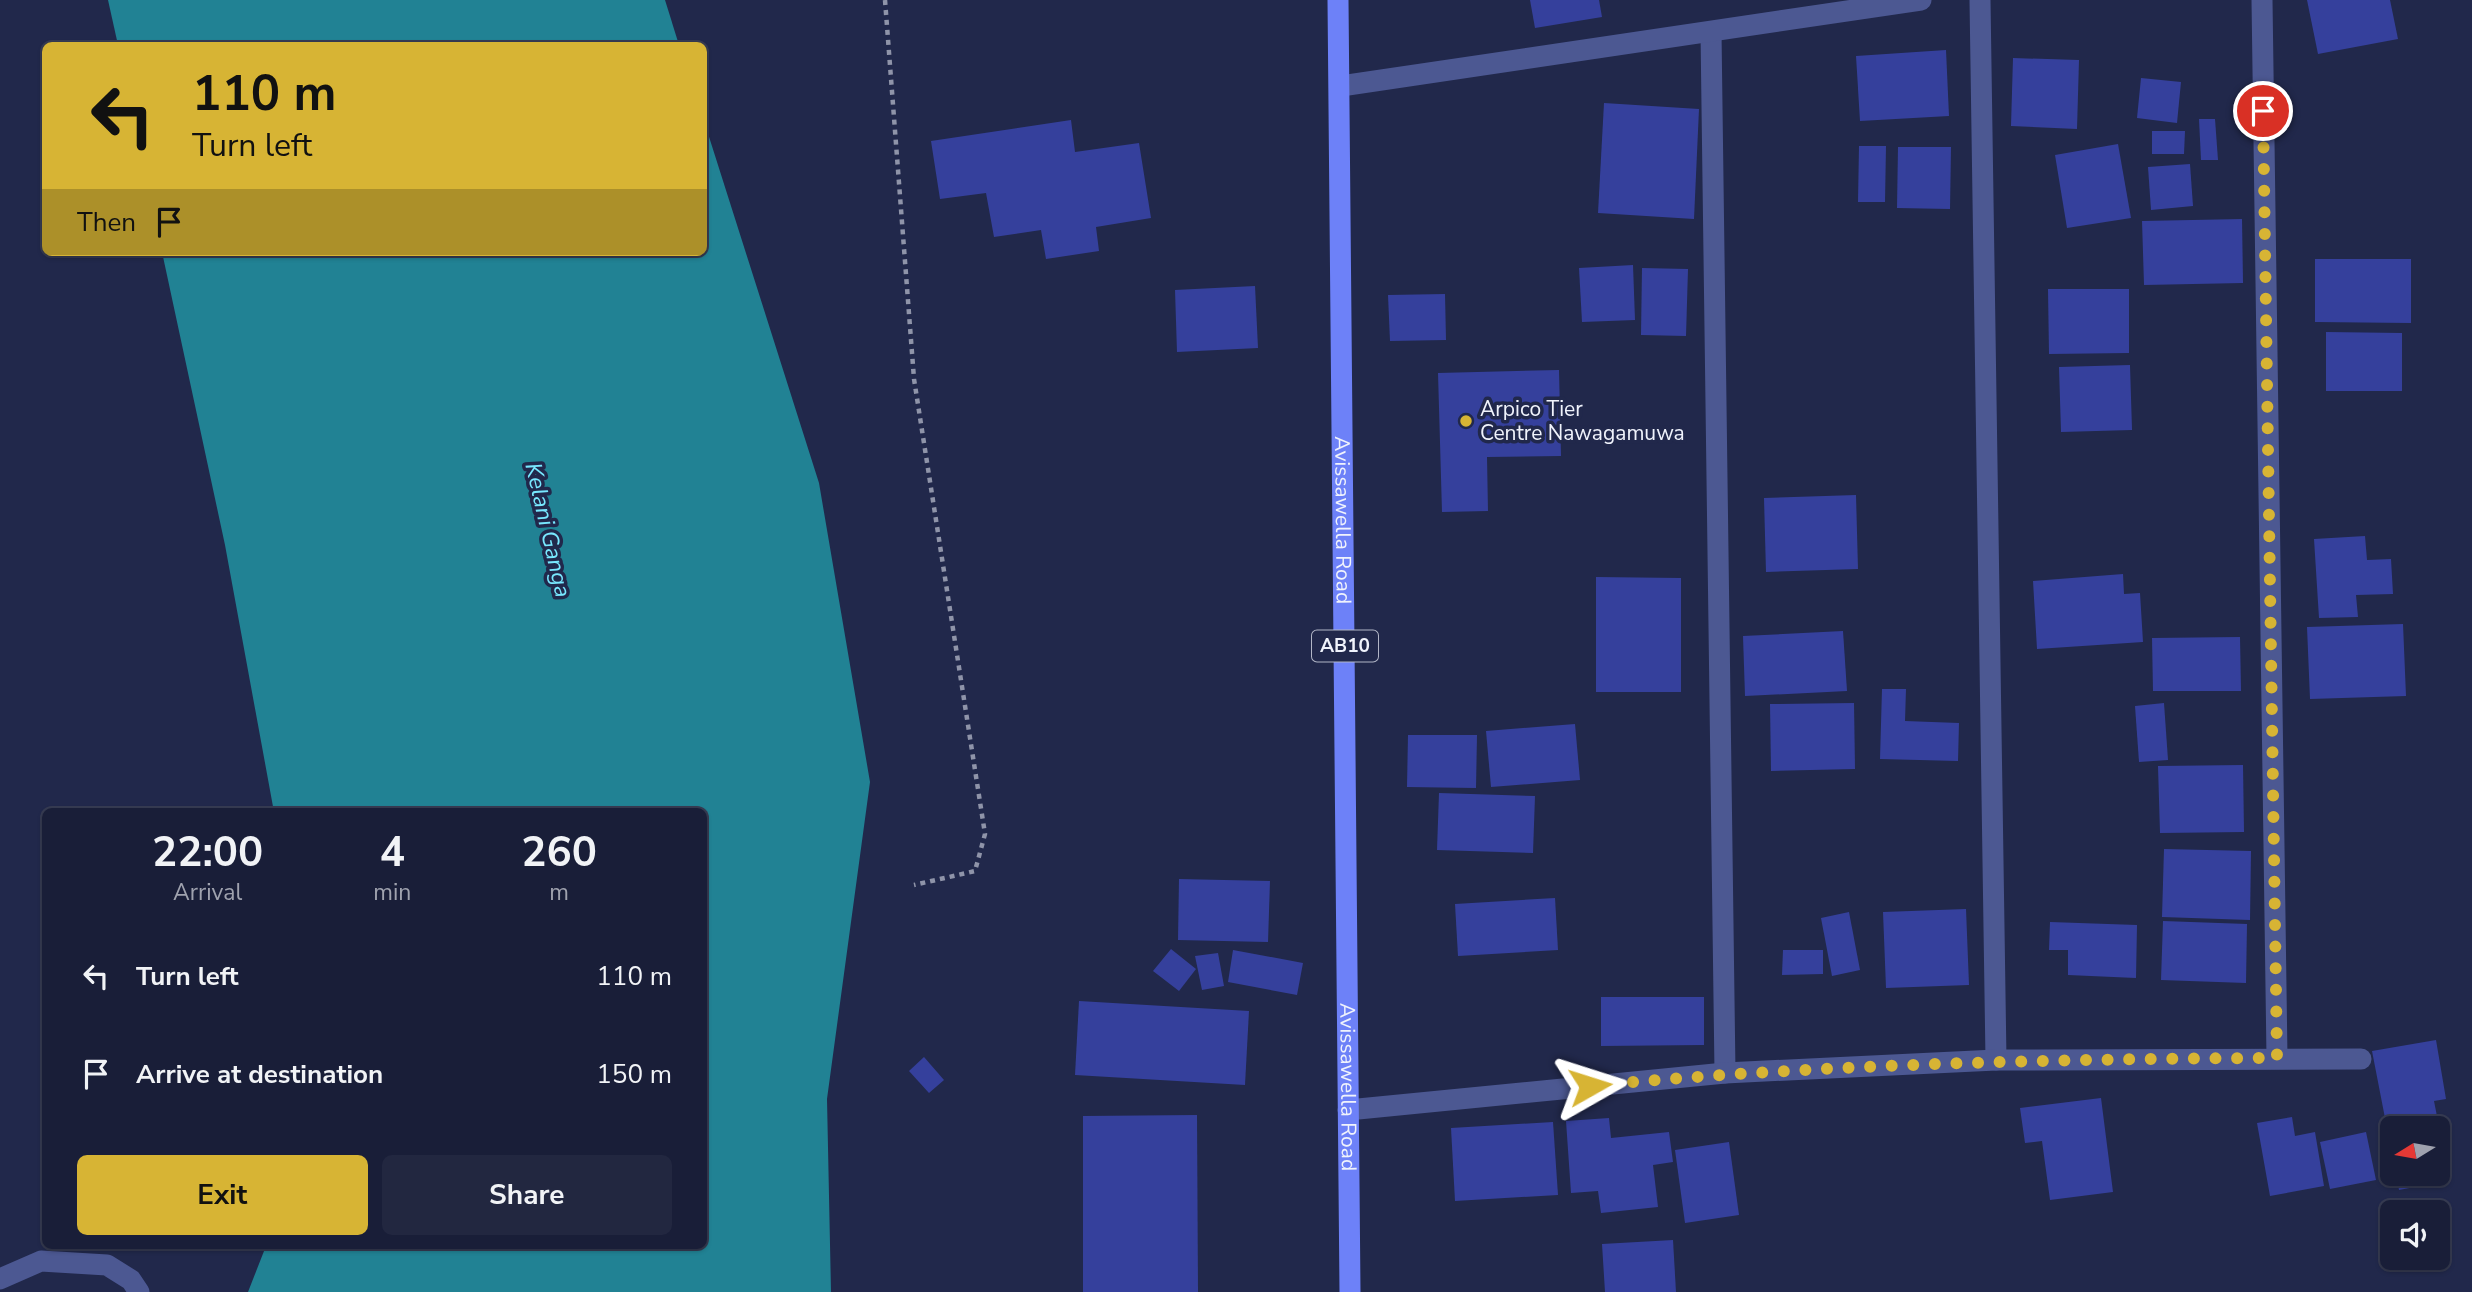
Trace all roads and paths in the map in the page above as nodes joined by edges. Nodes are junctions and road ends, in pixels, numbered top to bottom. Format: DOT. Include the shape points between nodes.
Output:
graph roads {
  1 [pos="885,0"];
  2 [pos="1338,0"];
  3 [pos="1921,0"];
  4 [pos="1980,0"];
  5 [pos="2262,0"];
  6 [pos="1711,32"];
  7 [pos="1341,86"];
  8 [pos="915,885"];
  9 [pos="2277,1058"];
  10 [pos="2361,1059"];
  11 [pos="1996,1060"];
  12 [pos="1725,1073"];
  13 [pos="1348,1110"];
  14 [pos="0,1279"];
  15 [pos="135,1286"];
  16 [pos="1350,1292"];
  1 -- 8 [label="path" via="914,379 985,834 975,871"];
  2 -- 7 [label="main road, Avissawella Road / AB10"];
  3 -- 6 [label="street"];
  4 -- 11 [label="street"];
  5 -- 9 [label="street"];
  6 -- 7 [label="street"];
  6 -- 12 [label="street"];
  7 -- 13 [label="main road, Avissawella Road / AB10"];
  9 -- 10 [label="street"];
  9 -- 11 [label="street"];
  11 -- 12 [label="street"];
  12 -- 13 [label="street"];
  13 -- 16 [label="main road, Avissawella Road / AB10"];
  14 -- 15 [label="street" via="41,1261 107,1265"];
}
